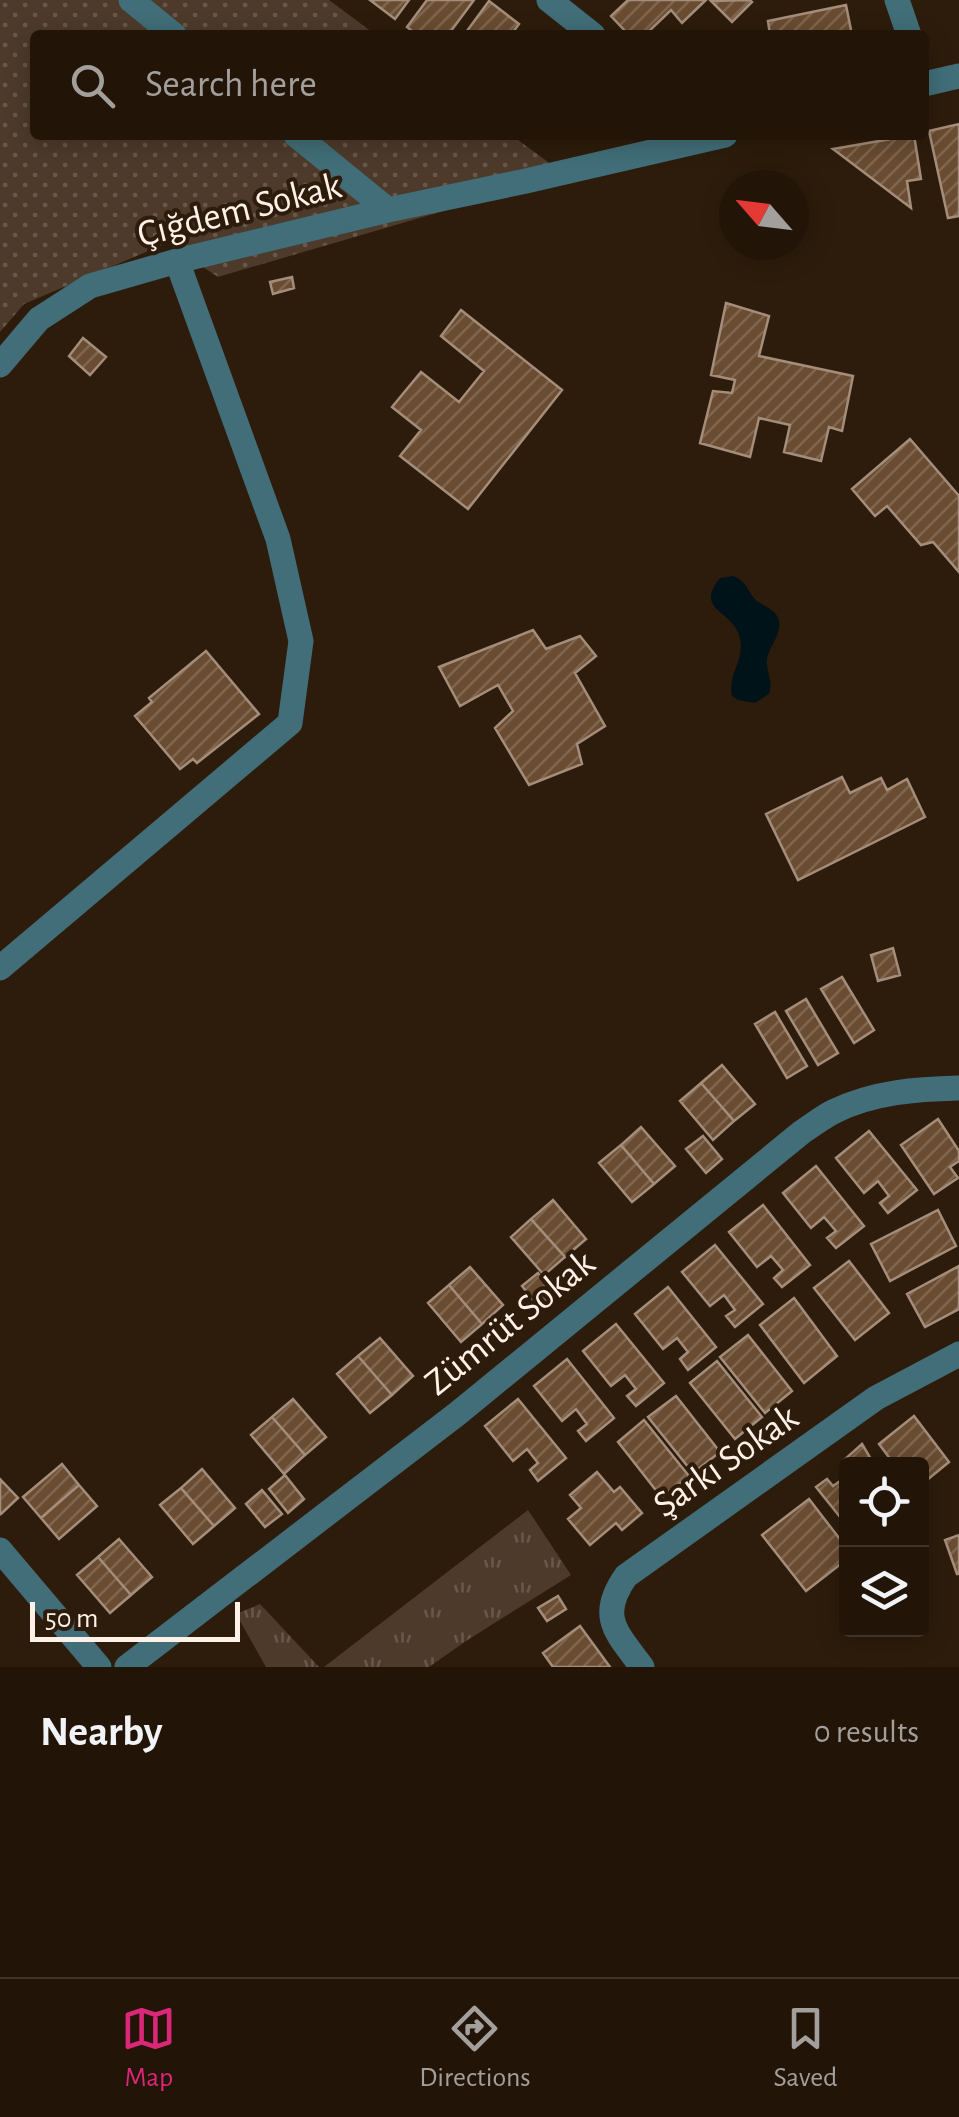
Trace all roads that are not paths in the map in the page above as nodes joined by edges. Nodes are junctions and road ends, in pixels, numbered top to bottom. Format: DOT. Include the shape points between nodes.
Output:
graph roads {
  1 [pos="131,0"];
  2 [pos="549,0"];
  3 [pos="897,0"];
  4 [pos="168,30"];
  5 [pos="587,30"];
  6 [pos="907,30"];
  7 [pos="959,76"];
  8 [pos="929,81"];
  9 [pos="302,140"];
  10 [pos="704,140"];
  11 [pos="388,210"];
  12 [pos="177,262"];
  13 [pos="0,365"];
  14 [pos="0,968"];
  15 [pos="959,1088"];
  16 [pos="959,1354"];
  17 [pos="0,1550"];
  18 [pos="99,1667"];
  19 [pos="127,1667"];
  20 [pos="642,1667"];
  1 -- 4 [label="street"];
  2 -- 5 [label="street"];
  3 -- 6 [label="street"];
  7 -- 8 [label="street"];
  9 -- 11 [label="street"];
  10 -- 11 [label="street, Çığdem Sokak"];
  11 -- 12 [label="street, Çığdem Sokak"];
  12 -- 13 [label="street, Çığdem Sokak" via="90,286 39,319"];
  12 -- 14 [label="street" via="278,539 301,641 290,723"];
  15 -- 19 [label="street, Zümrüt Sokak" via="874,1097 835,1110 802,1132 457,1414"];
  16 -- 20 [label="street, Şarkı Sokak" via="876,1398 626,1576 610,1612"];
  17 -- 18 [label="street"];
}
